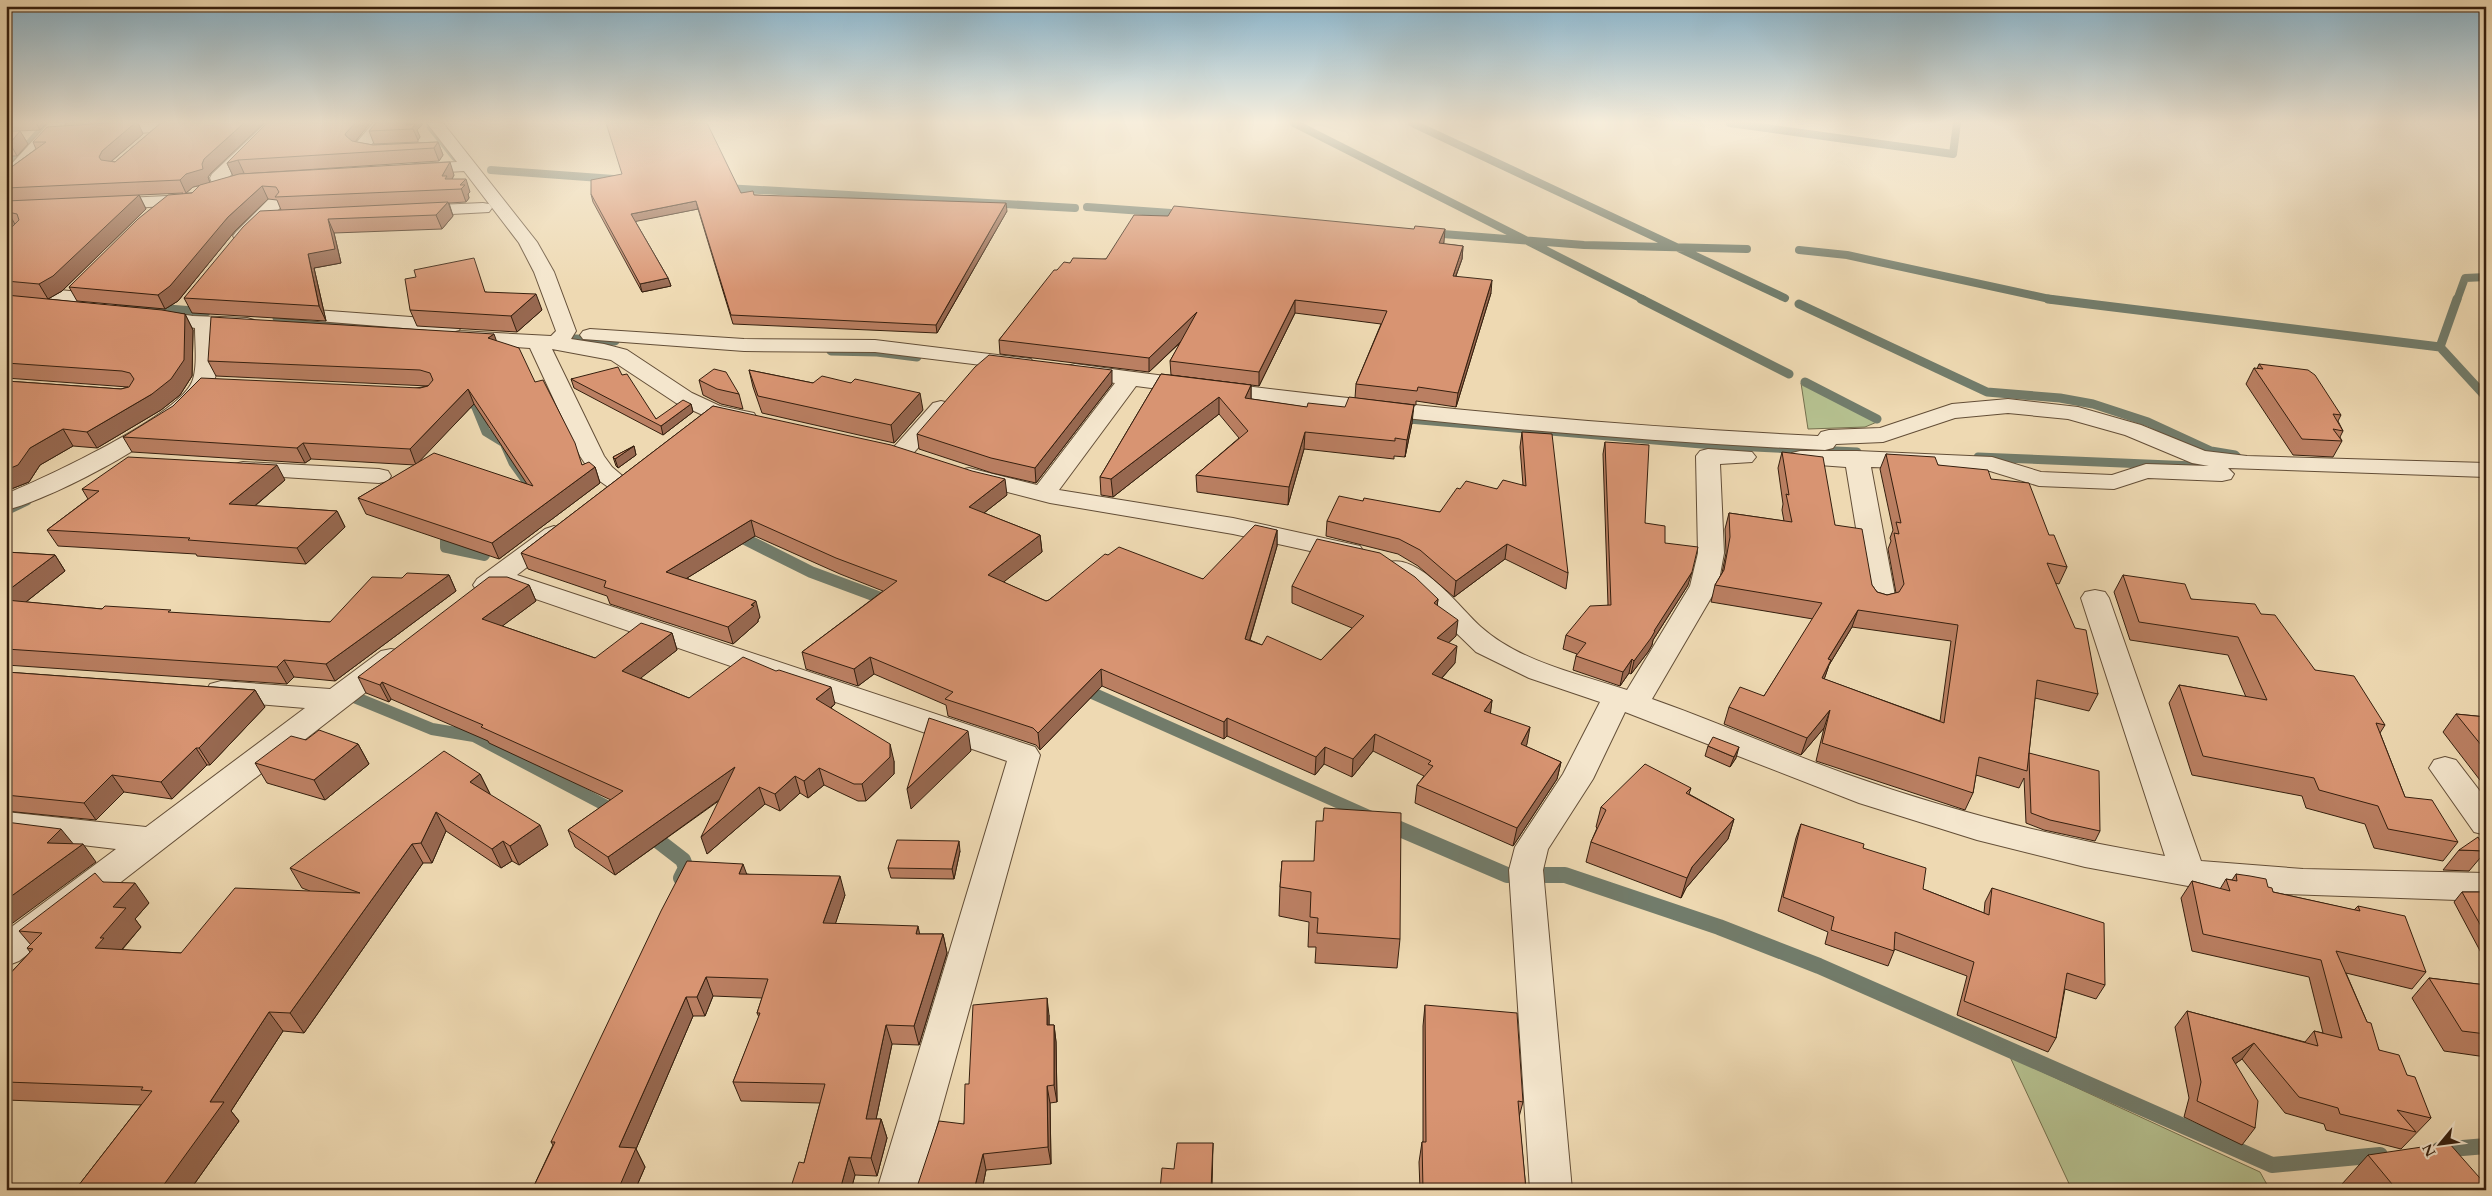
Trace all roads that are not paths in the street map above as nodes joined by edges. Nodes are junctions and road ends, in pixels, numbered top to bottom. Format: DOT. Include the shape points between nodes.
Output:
graph roads {
  1 [pos="219,179"];
  2 [pos="475,179"];
  3 [pos="169,201"];
  4 [pos="276,202"];
  5 [pos="92,204"];
  6 [pos="483,208"];
  7 [pos="396,212"];
  8 [pos="290,216"];
  9 [pos="261,218"];
  10 [pos="144,222"];
  11 [pos="230,252"];
  12 [pos="84,282"];
  13 [pos="6,291"];
  14 [pos="60,302"];
  15 [pos="6,303"];
  16 [pos="182,309"];
  17 [pos="269,319"];
  18 [pos="206,323"];
  19 [pos="557,339"];
  20 [pos="976,368"];
  21 [pos="1127,383"];
  22 [pos="713,411"];
  23 [pos="770,424"];
  24 [pos="690,429"];
  25 [pos="873,447"];
  26 [pos="901,453"];
  27 [pos="1708,456"];
  28 [pos="1857,458"];
  29 [pos="643,466"];
  30 [pos="222,468"];
  31 [pos="2486,470"];
  32 [pos="379,476"];
  33 [pos="620,484"];
  34 [pos="2486,484"];
  35 [pos="1043,494"];
  36 [pos="597,502"];
  37 [pos="6,503"];
  38 [pos="574,519"];
  39 [pos="498,577"];
  40 [pos="2095,598"];
  41 [pos="467,600"];
  42 [pos="1882,601"];
  43 [pos="413,641"];
  44 [pos="191,689"];
  45 [pos="336,700"];
  46 [pos="1626,701"];
  47 [pos="2445,768"];
  48 [pos="2486,823"];
  49 [pos="6,824"];
  50 [pos="152,840"];
  51 [pos="2188,872"];
  52 [pos="2486,887"];
  53 [pos="6,951"];
  54 [pos="898,1190"];
  55 [pos="1551,1190"];
  1 -- 3 [label="street" via="228,184 199,193 192,200"];
  2 -- 19 [label="street" via="528,242 544,272 566,331"];
  3 -- 5 [label="street"];
  3 -- 10 [label="street"];
  4 -- 9 [label="street"];
  6 -- 7 [label="street"];
  8 -- 9 [label="street"];
  9 -- 11 [label="street"];
  12 -- 14 [label="street"];
  13 -- 14 [label="street"];
  14 -- 15 [label="street"];
  14 -- 16 [label="street"];
  16 -- 17 [label="street"];
  16 -- 18 [label="street"];
  17 -- 18 [label="street"];
  17 -- 19 [label="street"];
  17 -- 19 [label="street"];
  18 -- 37 [label="street" via="212,384 111,462"];
  19 -- 20 [label="street" via="865,350"];
  19 -- 22 [label="street" via="619,355 668,389"];
  19 -- 33 [label="street" via="592,456 604,472"];
  20 -- 21 [label="street" via="1047,372"];
  20 -- 26 [label="street"];
  21 -- 27 [label="street" via="1413,426 1696,450"];
  21 -- 31 [label="street" via="1444,417 1700,438 1825,444 1829,437 1883,435 1952,411 2008,406 2070,412 2133,430 2200,458 2247,463"];
  21 -- 35 [label="street"];
  22 -- 23 [label="street"];
  22 -- 24 [label="street"];
  25 -- 26 [label="street"];
  26 -- 35 [label="street" via="984,480"];
  27 -- 28 [label="street"];
  27 -- 46 [label="street" via="1711,553 1704,586"];
  28 -- 34 [label="street" via="1992,464 2039,479 2104,482 2114,482 2146,471"];
  28 -- 42 [label="street"];
  29 -- 33 [label="street"];
  30 -- 32 [label="street"];
  33 -- 36 [label="street"];
  35 -- 46 [label="street" via="1233,526 1323,544 1388,562 1429,590 1476,637 1496,652"];
  38 -- 39 [label="street"];
  39 -- 41 [label="street"];
  39 -- 54 [label="street" via="1024,755"];
  40 -- 51 [label="street"];
  43 -- 45 [label="street"];
  44 -- 45 [label="street"];
  45 -- 50 [label="street"];
  46 -- 51 [label="street" via="1834,782 1975,828 2121,862"];
  46 -- 55 [label="street" via="1532,847 1526,877"];
  47 -- 48 [label="street"];
  49 -- 50 [label="street"];
  50 -- 53 [label="street"];
  51 -- 52 [label="street" via="2280,882"];
}
